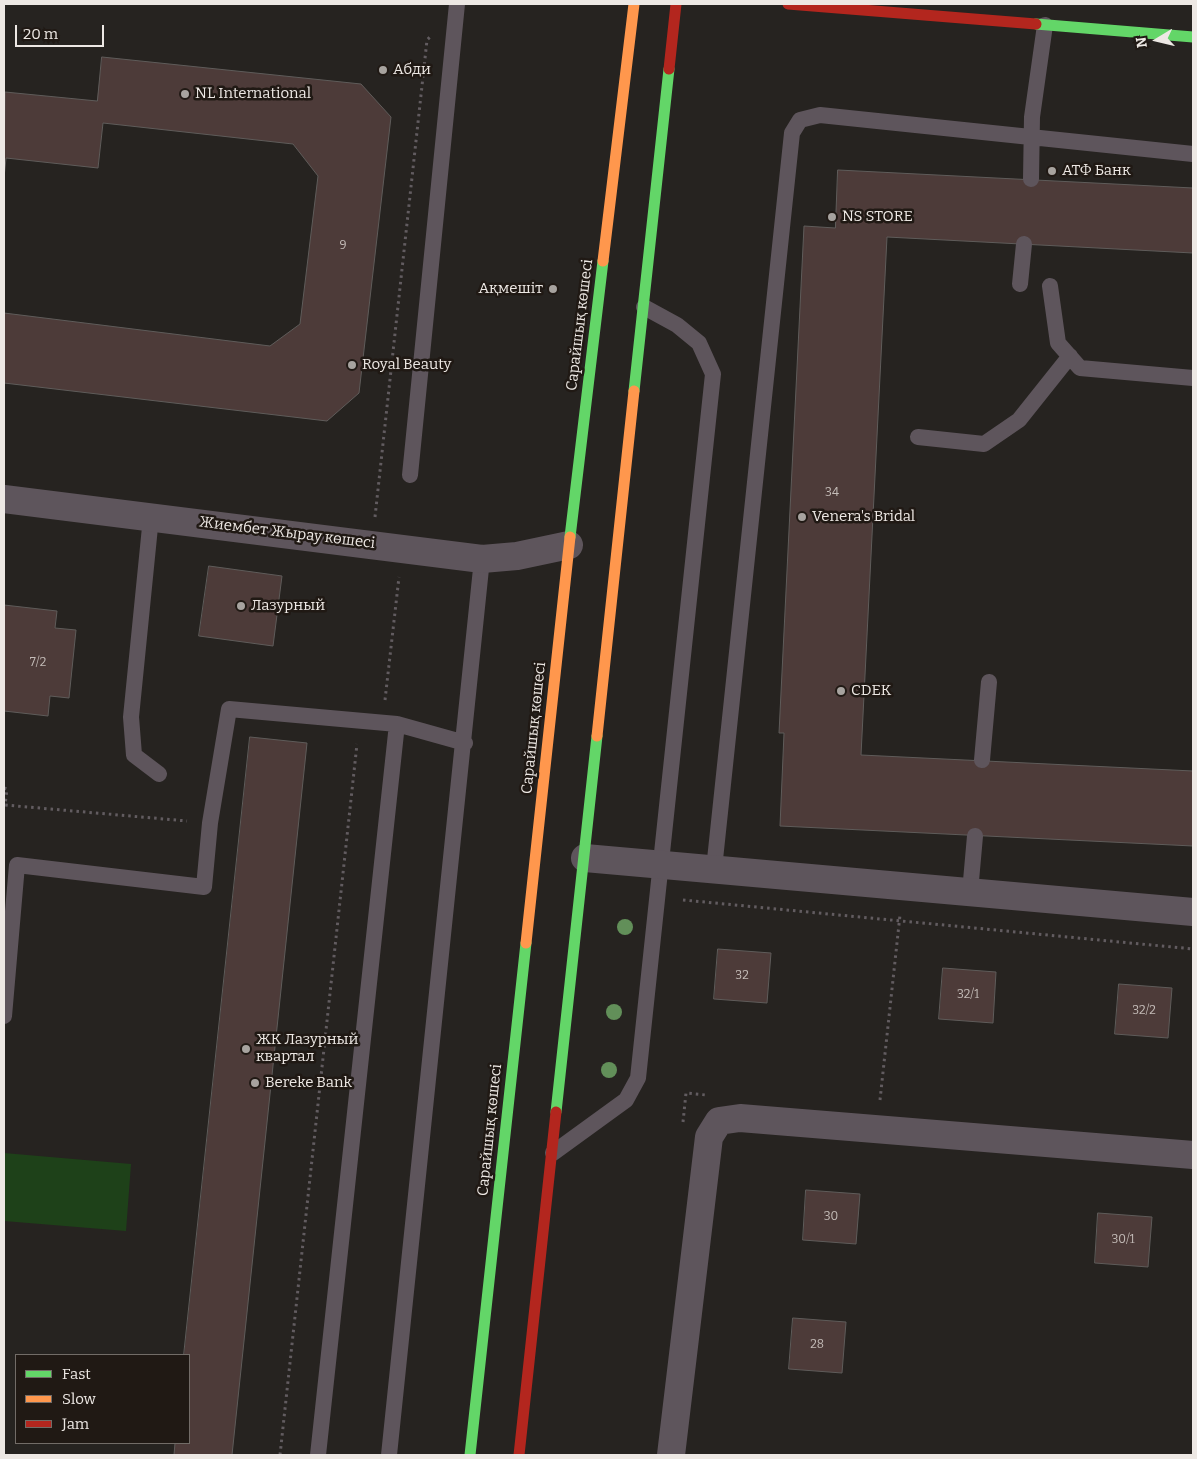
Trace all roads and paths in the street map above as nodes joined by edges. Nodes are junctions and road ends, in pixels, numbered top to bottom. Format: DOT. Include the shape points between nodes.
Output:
graph roads {
  1 [pos="634,4"];
  2 [pos="676,4"];
  3 [pos="788,4"];
  4 [pos="456,12"];
  5 [pos="1045,25"];
  6 [pos="1193,37"];
  7 [pos="1031,138"];
  8 [pos="1193,154"];
  9 [pos="1031,180"];
  10 [pos="1024,244"];
  11 [pos="1020,284"];
  12 [pos="1050,286"];
  13 [pos="644,307"];
  14 [pos="1070,356"];
  15 [pos="1193,378"];
  16 [pos="918,437"];
  17 [pos="410,475"];
  18 [pos="4,499"];
  19 [pos="151,517"];
  20 [pos="373,544"];
  21 [pos="569,545"];
  22 [pos="482,558"];
  23 [pos="399,574"];
  24 [pos="989,682"];
  25 [pos="360,721"];
  26 [pos="390,724"];
  27 [pos="465,744"];
  28 [pos="982,760"];
  29 [pos="159,774"];
  30 [pos="4,788"];
  31 [pos="210,822"];
  32 [pos="975,836"];
  33 [pos="584,858"];
  34 [pos="659,865"];
  35 [pos="714,869"];
  36 [pos="902,886"];
  37 [pos="970,892"];
  38 [pos="683,900"];
  39 [pos="1193,912"];
  40 [pos="8,919"];
  41 [pos="899,922"];
  42 [pos="1193,949"];
  43 [pos="4,1016"];
  44 [pos="715,1096"];
  45 [pos="880,1106"];
  46 [pos="682,1132"];
  47 [pos="553,1153"];
  48 [pos="1193,1154"];
  49 [pos="477,1390"];
  50 [pos="485,1436"];
  51 [pos="280,1455"];
  52 [pos="318,1455"];
  53 [pos="389,1455"];
  54 [pos="470,1455"];
  55 [pos="519,1455"];
  56 [pos="671,1455"];
  1 -- 21 [label="main road, Сарайшық көшесі"];
  2 -- 13 [label="main road"];
  3 -- 5 [label="main road"];
  4 -- 17 [label="lane"];
  4 -- 20 [label="path" via="427,40"];
  5 -- 6 [label="main road"];
  5 -- 7 [label="lane"];
  7 -- 8 [label="lane"];
  7 -- 9 [label="lane"];
  7 -- 35 [label="lane" via="820,115 800,120 792,133"];
  10 -- 11 [label="lane"];
  12 -- 14 [label="lane" via="1058,343"];
  13 -- 33 [label="main road"];
  13 -- 34 [label="lane" via="677,325 699,343 713,374"];
  14 -- 15 [label="lane" via="1080,368"];
  14 -- 16 [label="lane" via="1019,420 984,444"];
  18 -- 19 [label="street, Жиембет Жырау көшесі"];
  19 -- 20 [label="street, Жиембет Жырау көшесі"];
  19 -- 29 [label="lane" via="131,717 134,756"];
  20 -- 22 [label="street, Жиембет Жырау көшесі"];
  21 -- 22 [label="street, Жиембет Жырау көшесі" via="517,556"];
  21 -- 49 [label="main road, Сарайшық көшесі"];
  22 -- 27 [label="lane"];
  23 -- 26 [label="path"];
  24 -- 28 [label="lane"];
  25 -- 26 [label="lane"];
  25 -- 31 [label="lane" via="229,709"];
  25 -- 51 [label="path"];
  26 -- 27 [label="lane"];
  26 -- 52 [label="lane"];
  27 -- 53 [label="lane"];
  30 -- 31 [label="path" via="7,789 5,805"];
  31 -- 40 [label="lane" via="204,887 17,865"];
  32 -- 37 [label="lane"];
  33 -- 34 [label="street"];
  33 -- 47 [label="main road"];
  34 -- 35 [label="street"];
  34 -- 47 [label="lane" via="638,1078 626,1100"];
  35 -- 36 [label="street"];
  36 -- 37 [label="street"];
  36 -- 41 [label="path"];
  37 -- 39 [label="street"];
  38 -- 41 [label="path"];
  40 -- 43 [label="lane"];
  41 -- 42 [label="path"];
  41 -- 45 [label="path"];
  44 -- 46 [label="path" via="686,1093"];
  47 -- 55 [label="main road"];
  48 -- 56 [label="street" via="740,1118 719,1122 709,1137"];
  49 -- 50 [label="main road"];
  49 -- 54 [label="main road, Сарайшық көшесі"];
}
